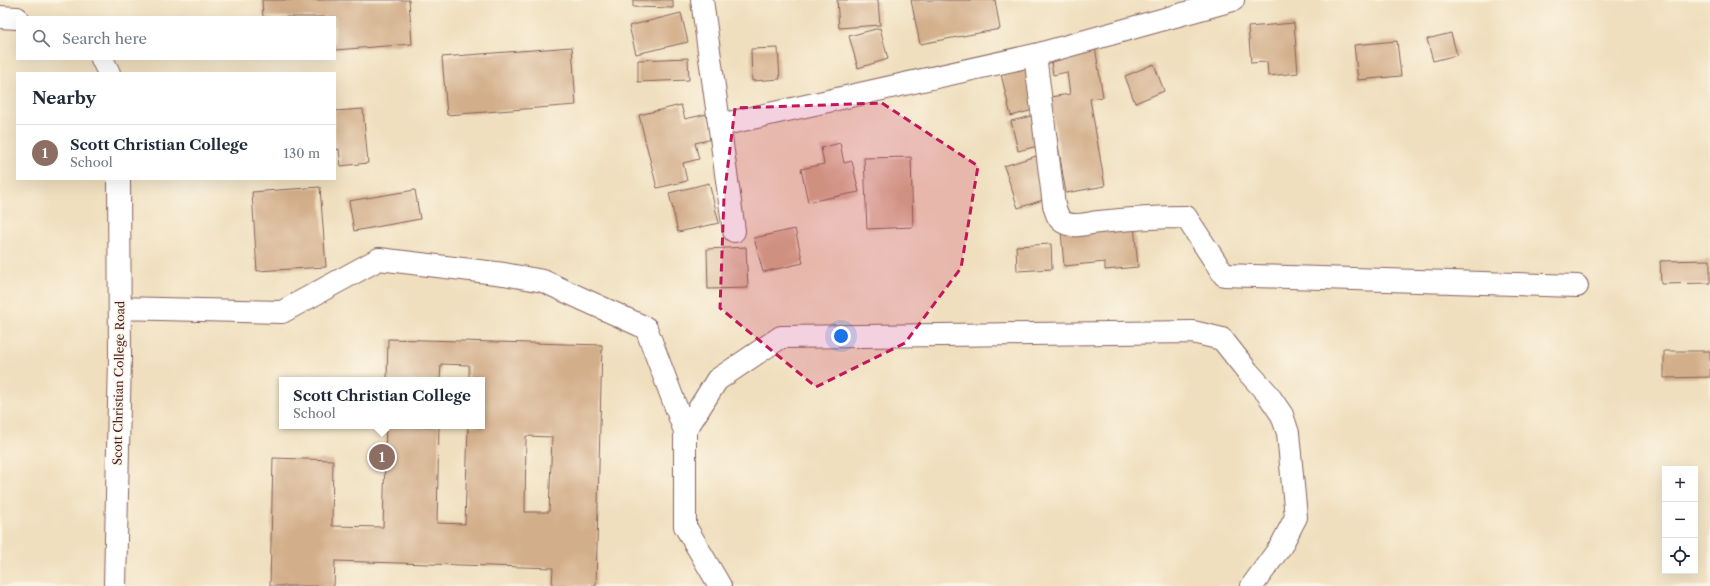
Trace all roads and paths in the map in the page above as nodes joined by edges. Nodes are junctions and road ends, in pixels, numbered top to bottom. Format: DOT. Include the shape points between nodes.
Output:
graph roads {
  1 [pos="702,0"];
  2 [pos="1233,0"];
  3 [pos="0,17"];
  4 [pos="16,18"];
  5 [pos="1035,55"];
  6 [pos="102,60"];
  7 [pos="108,72"];
  8 [pos="720,126"];
  9 [pos="119,180"];
  10 [pos="734,231"];
  11 [pos="1577,286"];
  12 [pos="120,308"];
  13 [pos="685,431"];
  14 [pos="116,586"];
  15 [pos="720,586"];
  16 [pos="1252,586"];
  1 -- 8 [label="street"];
  2 -- 5 [label="street"];
  3 -- 4 [label="street"];
  5 -- 8 [label="street"];
  5 -- 11 [label="street" via="1054,206 1058,217 1064,223 1073,226 1186,217 1224,275"];
  6 -- 7 [label="street"];
  8 -- 10 [label="street"];
  9 -- 12 [label="street, Scott Christian College Road"];
  12 -- 13 [label="street" via="282,312 379,259 504,274 543,282 646,328"];
  12 -- 14 [label="street, Scott Christian College Road"];
  13 -- 15 [label="street" via="685,526"];
  13 -- 16 [label="street" via="717,380 781,337 1194,332 1222,340 1282,415 1288,433 1296,517 1281,546"];
}
